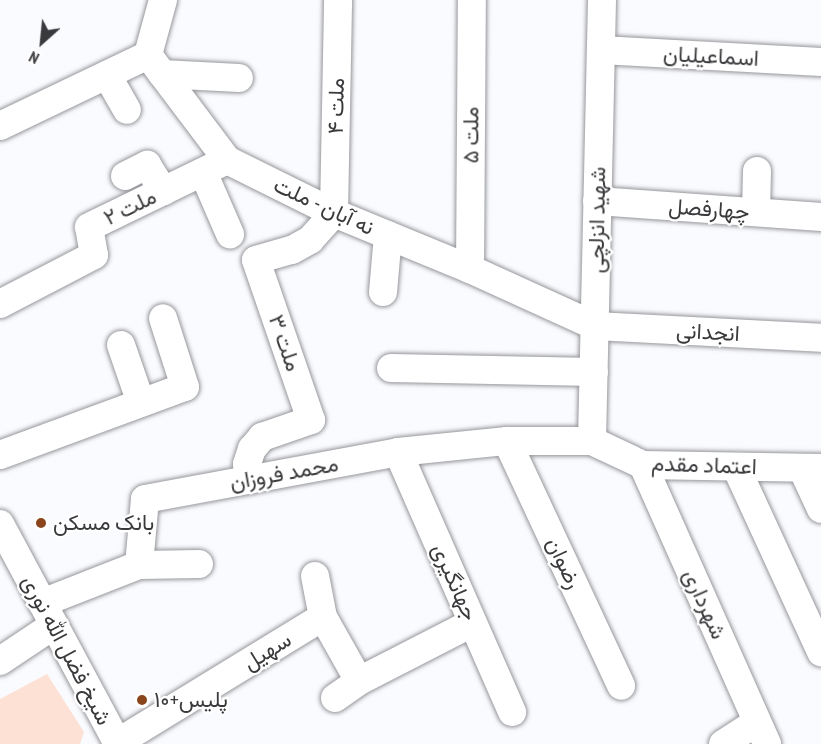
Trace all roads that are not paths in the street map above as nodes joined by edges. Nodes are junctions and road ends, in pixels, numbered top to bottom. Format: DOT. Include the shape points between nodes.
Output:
graph roads {
  1 [pos="163,0"];
  2 [pos="338,0"];
  3 [pos="472,0"];
  4 [pos="602,0"];
  5 [pos="601,50"];
  6 [pos="821,62"];
  7 [pos="155,64"];
  8 [pos="106,75"];
  9 [pos="239,78"];
  10 [pos="127,110"];
  11 [pos="0,126"];
  12 [pos="215,166"];
  13 [pos="756,171"];
  14 [pos="125,176"];
  15 [pos="163,191"];
  16 [pos="597,201"];
  17 [pos="756,212"];
  18 [pos="334,213"];
  19 [pos="821,217"];
  20 [pos="230,234"];
  21 [pos="388,236"];
  22 [pos="470,270"];
  23 [pos="383,292"];
  24 [pos="0,304"];
  25 [pos="163,318"];
  26 [pos="595,326"];
  27 [pos="821,338"];
  28 [pos="121,345"];
  29 [pos="392,368"];
  30 [pos="594,372"];
  31 [pos="141,403"];
  32 [pos="507,441"];
  33 [pos="592,441"];
  34 [pos="398,452"];
  35 [pos="0,454"];
  36 [pos="643,465"];
  37 [pos="735,467"];
  38 [pos="811,468"];
  39 [pos="249,480"];
  40 [pos="821,509"];
  41 [pos="0,524"];
  42 [pos="199,564"];
  43 [pos="139,565"];
  44 [pos="315,576"];
  45 [pos="48,614"];
  46 [pos="322,617"];
  47 [pos="472,623"];
  48 [pos="821,652"];
  49 [pos="0,661"];
  50 [pos="359,681"];
  51 [pos="621,686"];
  52 [pos="335,698"];
  53 [pos="512,712"];
  54 [pos="762,733"];
  55 [pos="118,744"];
  56 [pos="723,744"];
  1 -- 7 [label="street"];
  2 -- 18 [label="street, ملت ۴"];
  3 -- 22 [label="street, ملت ۵"];
  4 -- 5 [label="street, شهید انزلچی"];
  5 -- 6 [label="street, اسماعیلیان"];
  5 -- 16 [label="street, شهید انزلچی"];
  7 -- 8 [label="street"];
  7 -- 9 [label="street"];
  7 -- 12 [label="street, نه آبان - ملت"];
  8 -- 10 [label="street"];
  8 -- 11 [label="street"];
  12 -- 15 [label="street, ملت ۲"];
  12 -- 18 [label="street, نه آبان - ملت"];
  12 -- 20 [label="street"];
  13 -- 17 [label="street"];
  14 -- 15 [label="street" via="147,165"];
  15 -- 24 [label="street, ملت ۲" via="89,227 94,255"];
  16 -- 17 [label="street, چهارفصل"];
  16 -- 26 [label="street, شهید انزلچی"];
  17 -- 19 [label="street, چهارفصل"];
  18 -- 21 [label="street, نه آبان - ملت"];
  18 -- 39 [label="street, ملت ۳" via="310,240 292,250 256,260 311,420 262,437 247,464"];
  21 -- 22 [label="street, نه آبان - ملت"];
  21 -- 23 [label="street"];
  22 -- 26 [label="street, نه آبان - ملت"];
  25 -- 31 [label="street" via="185,387"];
  26 -- 27 [label="street, انجدانی"];
  26 -- 30 [label="street, شهید انزلچی"];
  28 -- 31 [label="street"];
  29 -- 30 [label="street"];
  30 -- 33 [label="street, شهید انزلچی"];
  31 -- 35 [label="street"];
  32 -- 33 [label="street, محمد فروزان"];
  32 -- 34 [label="street, محمد فروزان"];
  32 -- 51 [label="street, رضوان"];
  33 -- 36 [label="street, اعتماد مقدم"];
  34 -- 39 [label="street, محمد فروزان"];
  34 -- 47 [label="street, جهانگیری"];
  36 -- 37 [label="street, اعتماد مقدم"];
  36 -- 54 [label="street, شهرداری"];
  37 -- 38 [label="street, اعتماد مقدم"];
  37 -- 48 [label="street"];
  38 -- 40 [label="street"];
  39 -- 43 [label="street, محمد فروزان" via="145,499"];
  41 -- 45 [label="street, شیخ فضل الله نوری"];
  42 -- 43 [label="street"];
  43 -- 45 [label="street"];
  44 -- 46 [label="street"];
  45 -- 49 [label="street"];
  45 -- 55 [label="street, شیخ فضل الله نوری"];
  46 -- 50 [label="street"];
  46 -- 55 [label="street, سهیل"];
  47 -- 50 [label="street"];
  47 -- 53 [label="street, جهانگیری"];
  50 -- 52 [label="street"];
  54 -- 56 [label="street"];
}
